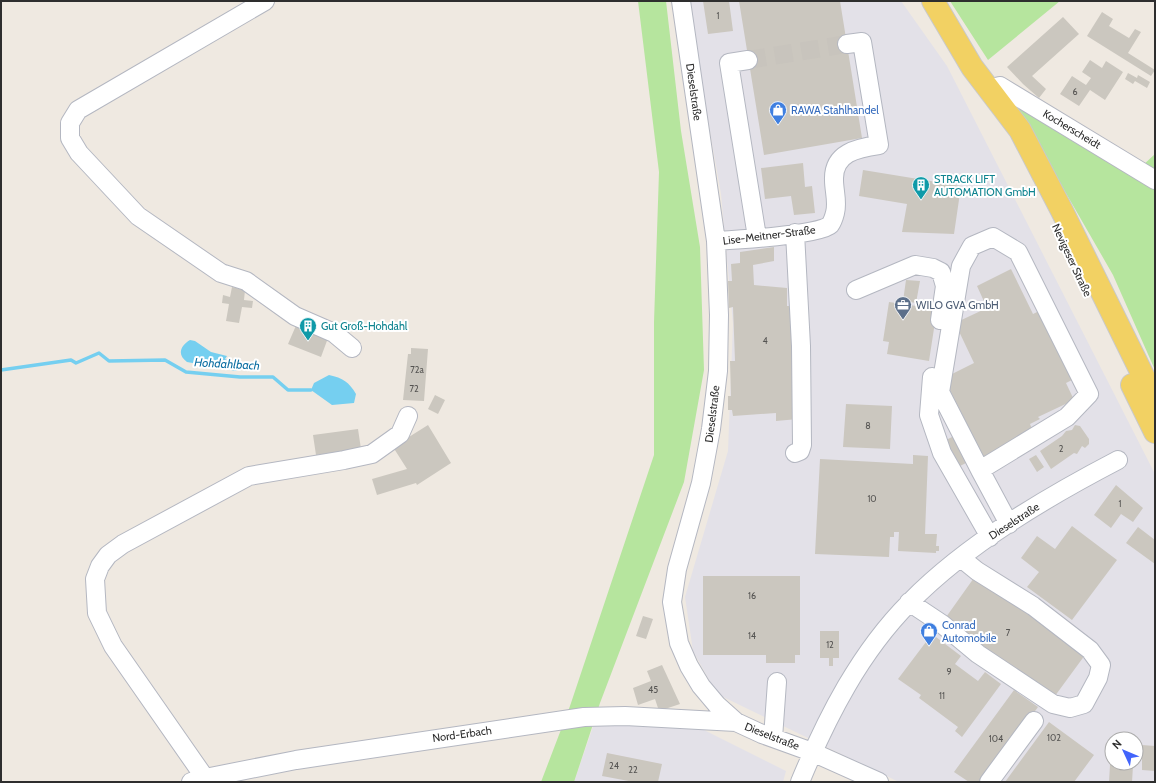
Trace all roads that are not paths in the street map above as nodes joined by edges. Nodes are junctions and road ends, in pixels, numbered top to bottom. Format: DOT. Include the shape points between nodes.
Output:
graph roads {
  1 [pos="265,1"];
  2 [pos="680,1"];
  3 [pos="922,1"];
  4 [pos="933,1"];
  5 [pos="847,44"];
  6 [pos="959,47"];
  7 [pos="748,60"];
  8 [pos="987,89"];
  9 [pos="1155,180"];
  10 [pos="795,233"];
  11 [pos="756,238"];
  12 [pos="716,241"];
  13 [pos="856,290"];
  14 [pos="352,348"];
  15 [pos="1155,400"];
  16 [pos="408,416"];
  17 [pos="1155,432"];
  18 [pos="795,453"];
  19 [pos="1118,460"];
  20 [pos="980,470"];
  21 [pos="1009,524"];
  22 [pos="990,537"];
  23 [pos="961,558"];
  24 [pos="909,602"];
  25 [pos="777,682"];
  26 [pos="1034,721"];
  27 [pos="736,722"];
  28 [pos="774,738"];
  29 [pos="812,752"];
  30 [pos="198,780"];
  31 [pos="800,782"];
  32 [pos="879,782"];
  33 [pos="989,782"];
  1 -- 14 [label="street" via="78,110 70,123 70,138 79,153 138,216 220,274 246,281 295,316 334,333"];
  2 -- 12 [label="street, Dieselstraße"];
  3 -- 6 [label="main road, Nevigeser Straße"];
  4 -- 6 [label="main road, Nevigeser Straße"];
  5 -- 10 [label="street, Lise-Meitner-Straße" via="862,42 879,145 845,153 837,163 834,178 836,210 830,226"];
  6 -- 8 [label="main road, Nevigeser Straße"];
  7 -- 11 [label="street" via="729,63"];
  8 -- 9 [label="street, Kocherscheidt" via="1000,86"];
  8 -- 15 [label="main road, Nevigeser Straße" via="1020,130"];
  8 -- 17 [label="main road, Nevigeser Straße" via="1008,139 1052,217"];
  10 -- 11 [label="street, Lise-Meitner-Straße"];
  10 -- 18 [label="street" via="801,346 802,445 800,451"];
  11 -- 12 [label="street, Lise-Meitner-Straße"];
  12 -- 27 [label="street, Dieselstraße" via="720,315 718,371 711,429 701,483 677,569 672,602 679,642 689,666 701,686"];
  13 -- 22 [label="street" via="915,265 941,272 945,286 929,415 942,453"];
  16 -- 30 [label="street" via="400,434 372,454 249,476 123,544 100,566 95,579 97,612 113,646"];
  19 -- 21 [label="street, Dieselstraße" via="1078,481"];
  20 -- 20 [label="street" via="1067,417 1089,394 1018,252 993,237 972,246 961,266 940,392"];
  20 -- 21 [label="street"];
  21 -- 22 [label="street, Dieselstraße"];
  22 -- 23 [label="street, Dieselstraße"];
  23 -- 24 [label="street, Dieselstraße"];
  23 -- 24 [label="street" via="1033,606 1090,650 1101,665 1098,678 1084,704 1070,708 1053,704 978,654 942,624"];
  24 -- 29 [label="street, Dieselstraße" via="881,635 856,671"];
  25 -- 28 [label="street"];
  26 -- 33 [label="street"];
  27 -- 28 [label="street, Dieselstraße"];
  27 -- 30 [label="street, Nord-Erbach" via="625,716 584,717 326,755"];
  28 -- 29 [label="street, Dieselstraße"];
  29 -- 31 [label="street, Dieselstraße"];
  29 -- 32 [label="street, Dieselstraße"];
}
